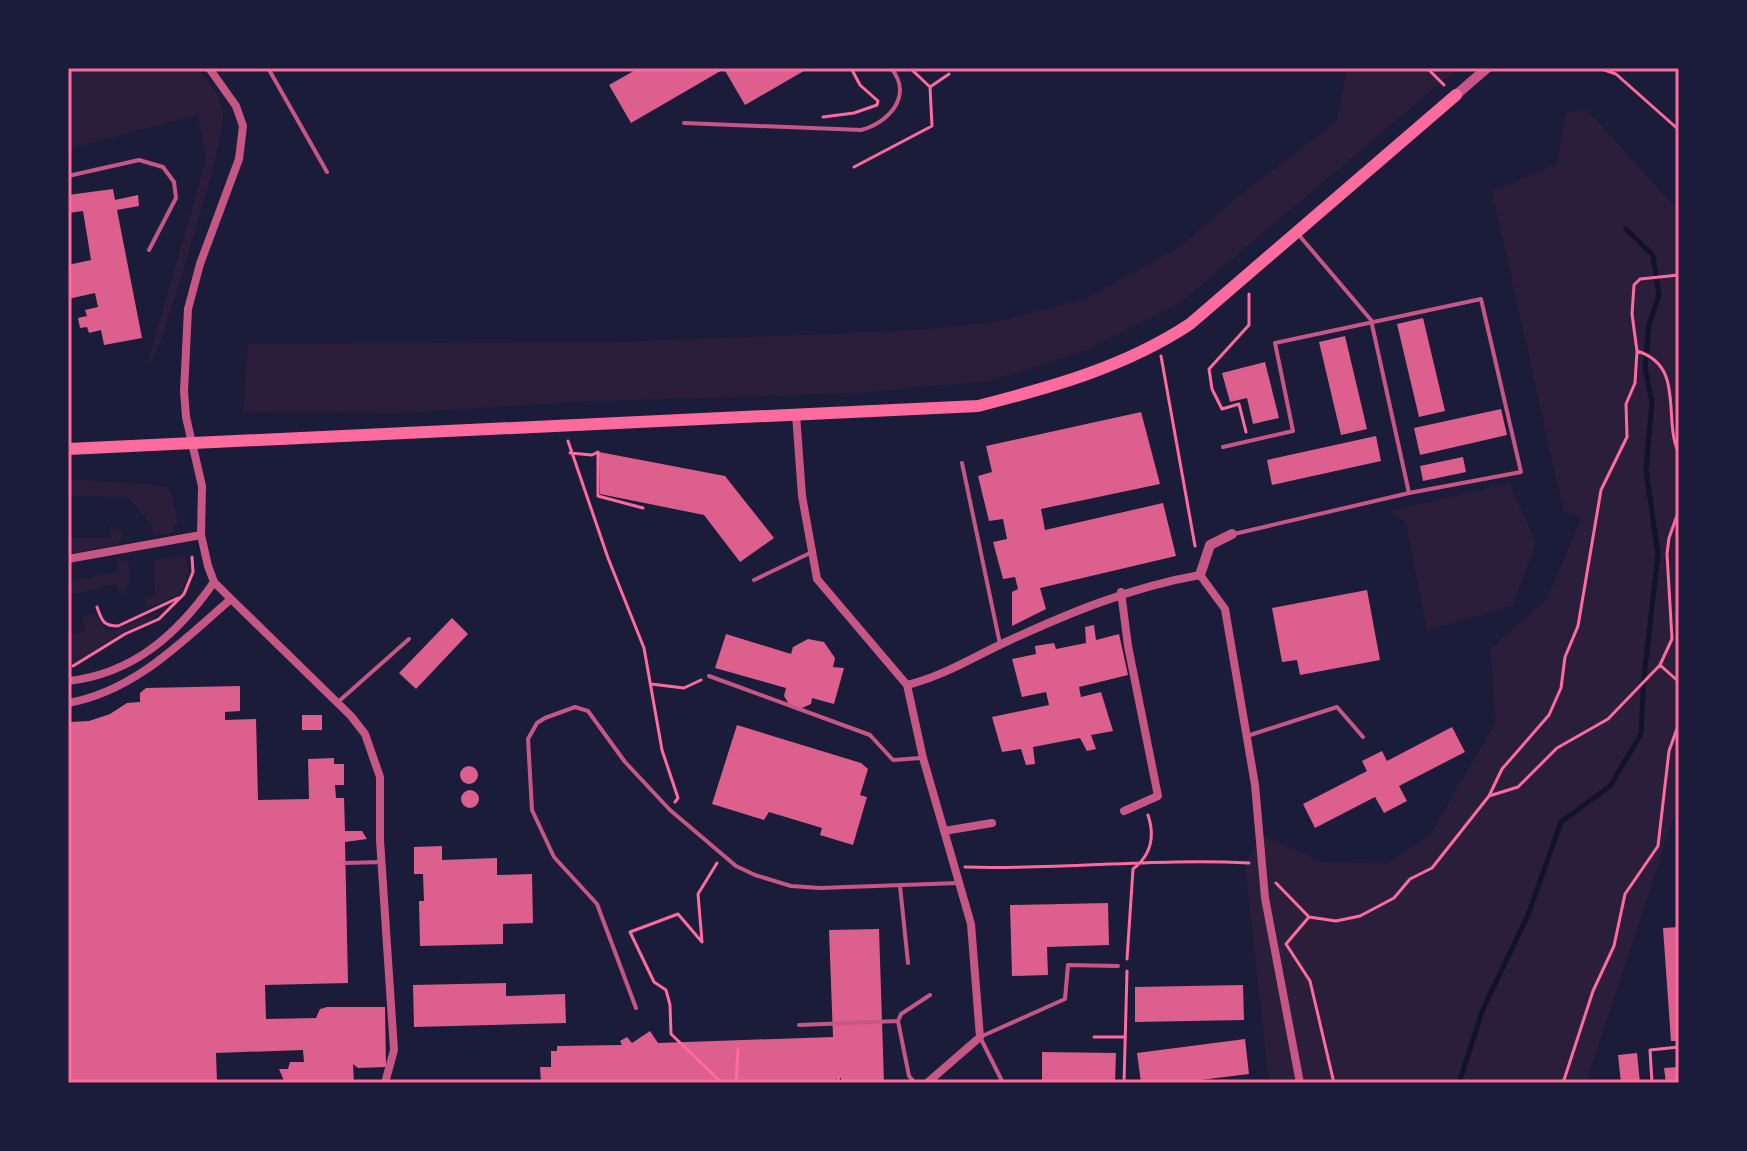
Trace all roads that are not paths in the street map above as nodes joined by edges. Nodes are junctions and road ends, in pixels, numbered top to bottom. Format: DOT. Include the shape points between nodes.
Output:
graph roads {
  1 [pos="209,68"];
  2 [pos="268,68"];
  3 [pos="891,68"];
  4 [pos="1487,68"];
  5 [pos="1456,95"];
  6 [pos="684,123"];
  7 [pos="327,172"];
  8 [pos="68,176"];
  9 [pos="1298,234"];
  10 [pos="149,250"];
  11 [pos="1371,320"];
  12 [pos="796,414"];
  13 [pos="193,446"];
  14 [pos="1223,447"];
  15 [pos="68,449"];
  16 [pos="962,463"];
  17 [pos="1409,493"];
  18 [pos="1232,534"];
  19 [pos="201,535"];
  20 [pos="810,553"];
  21 [pos="68,559"];
  22 [pos="1200,575"];
  23 [pos="754,580"];
  24 [pos="214,582"];
  25 [pos="1121,592"];
  26 [pos="231,599"];
  27 [pos="409,639"];
  28 [pos="1000,644"];
  29 [pos="709,676"];
  30 [pos="68,681"];
  31 [pos="907,685"];
  32 [pos="338,702"];
  33 [pos="68,703"];
  34 [pos="1247,736"];
  35 [pos="1363,737"];
  36 [pos="923,758"];
  37 [pos="1124,811"];
  38 [pos="992,823"];
  39 [pos="944,831"];
  40 [pos="382,862"];
  41 [pos="345,863"];
  42 [pos="958,883"];
  43 [pos="900,886"];
  44 [pos="908,963"];
  45 [pos="1118,966"];
  46 [pos="930,995"];
  47 [pos="636,1008"];
  48 [pos="898,1021"];
  49 [pos="799,1025"];
  50 [pos="980,1037"];
  51 [pos="385,1083"];
  52 [pos="915,1083"];
  53 [pos="927,1083"];
  54 [pos="1003,1083"];
  55 [pos="1300,1083"];
  1 -- 13 [label="street" via="236,106 243,126 239,159 188,309 184,391"];
  2 -- 7 [label="lane"];
  3 -- 6 [label="lane" via="900,95 896,108 879,125 861,130"];
  4 -- 5 [label="street"];
  5 -- 9 [label="main road"];
  8 -- 10 [label="lane" via="139,160 163,167 174,182 176,198"];
  9 -- 11 [label="lane"];
  9 -- 12 [label="main road" via="1190,324 1159,345 1095,373 978,406"];
  11 -- 14 [label="lane" via="1275,343 1293,431"];
  11 -- 17 [label="lane"];
  11 -- 17 [label="lane" via="1481,299 1521,472"];
  12 -- 13 [label="main road"];
  12 -- 20 [label="street"];
  13 -- 15 [label="main road"];
  13 -- 19 [label="street" via="202,486"];
  16 -- 28 [label="lane"];
  17 -- 18 [label="lane"];
  18 -- 22 [label="street" via="1210,545"];
  19 -- 21 [label="street"];
  19 -- 24 [label="street"];
  20 -- 23 [label="lane"];
  20 -- 31 [label="street" via="817,579"];
  22 -- 25 [label="street"];
  22 -- 34 [label="street" via="1225,609"];
  24 -- 26 [label="street"];
  24 -- 30 [label="street" via="183,623 119,671"];
  25 -- 28 [label="street"];
  25 -- 37 [label="street" via="1158,796"];
  26 -- 32 [label="street"];
  26 -- 33 [label="street" via="138,677 98,698"];
  27 -- 32 [label="lane"];
  28 -- 31 [label="street" via="938,678"];
  29 -- 36 [label="lane" via="870,735 893,760"];
  31 -- 36 [label="street"];
  32 -- 40 [label="street" via="365,734 377,766"];
  34 -- 35 [label="lane" via="1337,707"];
  34 -- 55 [label="street" via="1261,866"];
  36 -- 39 [label="street"];
  38 -- 39 [label="street"];
  39 -- 42 [label="street"];
  40 -- 41 [label="lane"];
  40 -- 51 [label="street" via="394,1050"];
  42 -- 43 [label="lane"];
  42 -- 50 [label="street" via="971,924"];
  43 -- 44 [label="lane"];
  43 -- 47 [label="lane" via="791,886 755,875 670,810 625,762 588,711 575,707 545,718 528,739 532,810 554,857 597,904"];
  45 -- 50 [label="lane" via="1068,965 1065,999"];
  46 -- 48 [label="lane"];
  48 -- 49 [label="lane"];
  48 -- 52 [label="lane"];
  50 -- 53 [label="street"];
  50 -- 54 [label="lane"];
}
